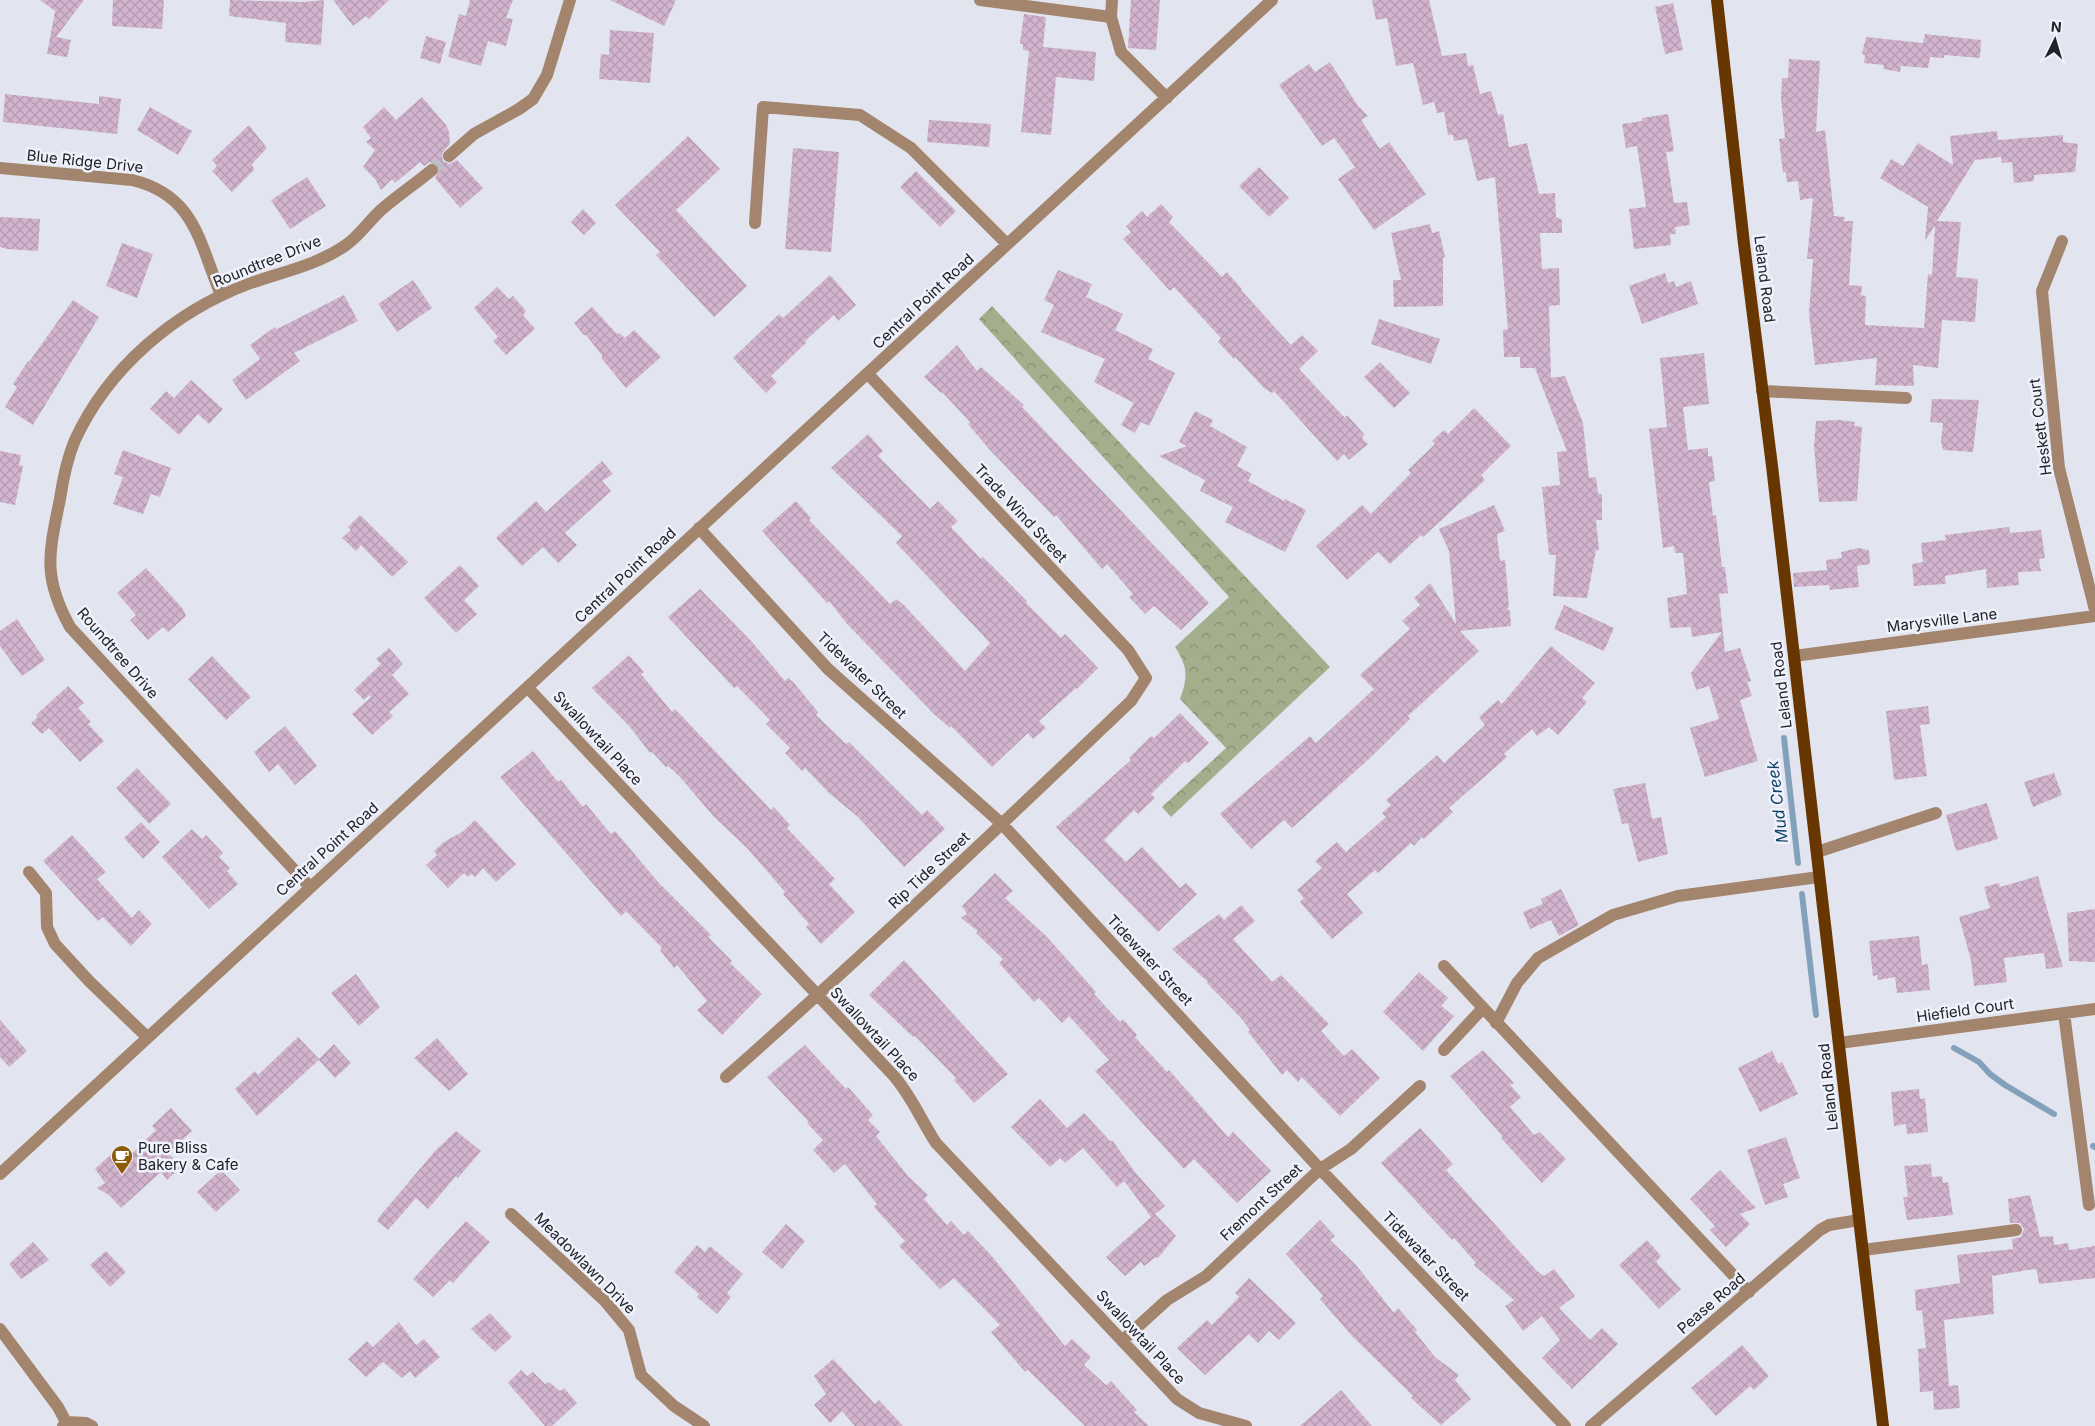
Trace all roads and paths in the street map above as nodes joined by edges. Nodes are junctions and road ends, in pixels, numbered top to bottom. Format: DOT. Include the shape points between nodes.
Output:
graph roads {
  1 [pos="570,0"];
  2 [pos="980,0"];
  3 [pos="1112,0"];
  4 [pos="1272,0"];
  5 [pos="1717,0"];
  6 [pos="1111,17"];
  7 [pos="1167,98"];
  8 [pos="448,156"];
  9 [pos="0,168"];
  10 [pos="432,170"];
  11 [pos="755,223"];
  12 [pos="2062,242"];
  13 [pos="1007,244"];
  14 [pos="221,295"];
  15 [pos="868,374"];
  16 [pos="1762,391"];
  17 [pos="1906,398"];
  18 [pos="699,528"];
  19 [pos="2095,610"];
  20 [pos="2095,616"];
  21 [pos="1794,656"];
  22 [pos="1146,678"];
  23 [pos="528,688"];
  24 [pos="1936,813"];
  25 [pos="1002,824"];
  26 [pos="1817,852"];
  27 [pos="30,872"];
  28 [pos="1820,877"];
  29 [pos="310,887"];
  30 [pos="1444,966"];
  31 [pos="818,996"];
  32 [pos="1483,1008"];
  33 [pos="2095,1009"];
  34 [pos="2064,1013"];
  35 [pos="1496,1023"];
  36 [pos="147,1037"];
  37 [pos="1839,1044"];
  38 [pos="1444,1050"];
  39 [pos="726,1077"];
  40 [pos="1420,1086"];
  41 [pos="1320,1169"];
  42 [pos="0,1174"];
  43 [pos="2089,1205"];
  44 [pos="512,1214"];
  45 [pos="1859,1220"];
  46 [pos="2016,1230"];
  47 [pos="1862,1250"];
  48 [pos="1749,1292"];
  49 [pos="0,1329"];
  50 [pos="1122,1341"];
  51 [pos="65,1424"];
  52 [pos="92,1426"];
  53 [pos="704,1426"];
  54 [pos="1246,1426"];
  55 [pos="1565,1426"];
  56 [pos="1591,1426"];
  57 [pos="1883,1426"];
  1 -- 8 [label="street" via="546,75 533,99 474,134"];
  2 -- 6 [label="street"];
  3 -- 6 [label="street"];
  4 -- 7 [label="street, Central Point Road"];
  5 -- 16 [label="main road, Leland Road"];
  6 -- 7 [label="street" via="1121,52"];
  7 -- 13 [label="street, Central Point Road"];
  9 -- 14 [label="street, Blue Ridge Drive" via="132,180 158,189 173,198 189,216"];
  10 -- 14 [label="street, Roundtree Drive" via="376,215 347,244 317,261"];
  11 -- 13 [label="street" via="763,107 860,115 911,148"];
  12 -- 19 [label="street, Heskett Court" via="2042,291 2059,468"];
  13 -- 15 [label="street, Central Point Road"];
  14 -- 29 [label="street, Roundtree Drive" via="186,314 151,340 94,404 65,469 53,535 52,585 70,627"];
  15 -- 18 [label="street, Central Point Road"];
  15 -- 22 [label="street, Trade Wind Street" via="1128,650"];
  16 -- 17 [label="street"];
  16 -- 21 [label="main road, Leland Road"];
  18 -- 23 [label="street, Central Point Road"];
  18 -- 25 [label="street, Tidewater Street" via="828,669"];
  20 -- 21 [label="street, Marysville Lane"];
  21 -- 26 [label="main road, Leland Road"];
  22 -- 25 [label="street, Rip Tide Street" via="1131,701"];
  23 -- 29 [label="street, Central Point Road"];
  23 -- 31 [label="street, Swallowtail Place"];
  24 -- 26 [label="street"];
  25 -- 31 [label="street, Rip Tide Street"];
  25 -- 41 [label="street, Tidewater Street"];
  26 -- 28 [label="main road, Leland Road"];
  27 -- 36 [label="street" via="46,893 47,927 55,944"];
  28 -- 35 [label="street" via="1678,896 1613,915 1538,958 1517,983"];
  28 -- 37 [label="main road, Leland Road"];
  29 -- 36 [label="street, Central Point Road"];
  30 -- 32 [label="street"];
  31 -- 39 [label="street, Rip Tide Street"];
  31 -- 50 [label="street, Swallowtail Place" via="908,1091 936,1143"];
  32 -- 35 [label="street"];
  32 -- 38 [label="street"];
  33 -- 34 [label="street, Hiefield Court"];
  34 -- 37 [label="street, Hiefield Court"];
  34 -- 43 [label="street"];
  35 -- 48 [label="street"];
  36 -- 42 [label="street, Central Point Road"];
  37 -- 45 [label="main road, Leland Road"];
  40 -- 41 [label="street, Fremont Street" via="1351,1150"];
  41 -- 50 [label="street, Fremont Street" via="1206,1276 1167,1300"];
  41 -- 55 [label="street, Tidewater Street"];
  44 -- 53 [label="street, Meadowlawn Drive" via="604,1300 629,1330 640,1375 674,1406"];
  45 -- 47 [label="main road, Leland Road"];
  45 -- 48 [label="street, Pease Road" via="1829,1225 1820,1230"];
  46 -- 47 [label="street"];
  47 -- 57 [label="main road, Leland Road"];
  48 -- 56 [label="street, Pease Road"];
  49 -- 51 [label="street" via="58,1407"];
  50 -- 54 [label="street, Swallowtail Place" via="1177,1399 1199,1413"];
  51 -- 52 [label="street" via="86,1423"];
}
